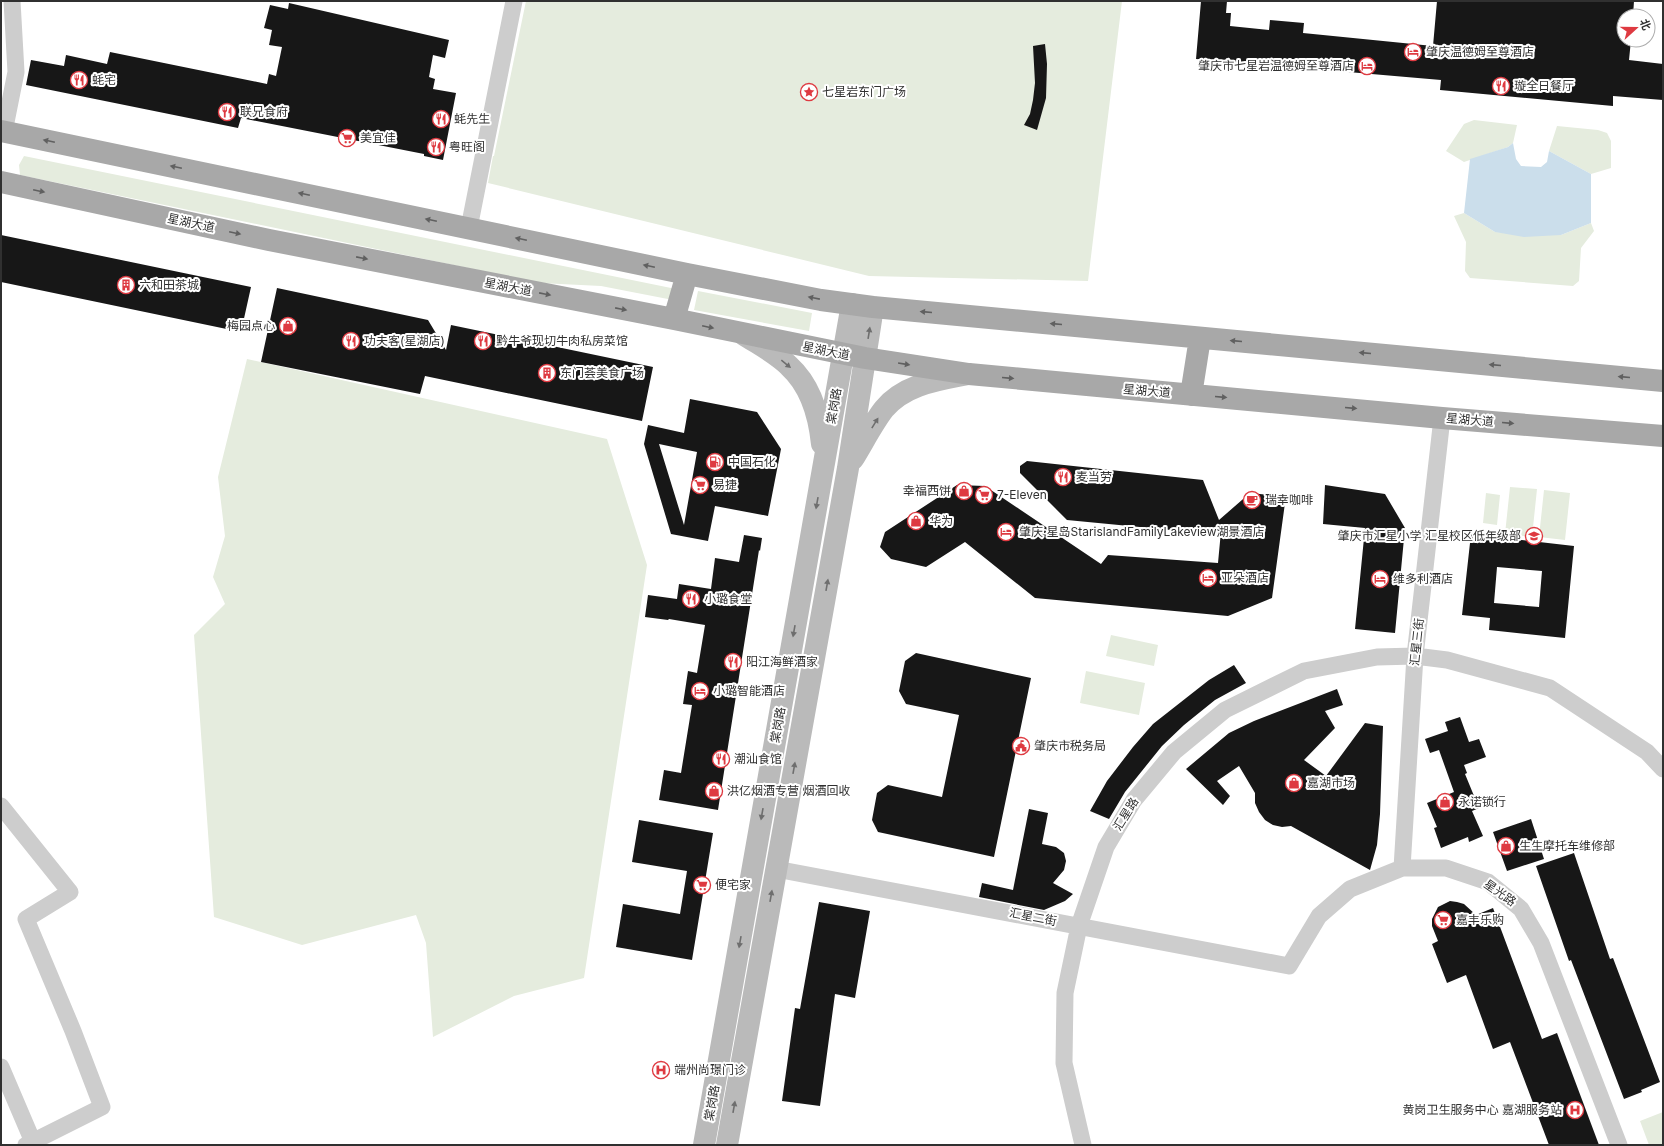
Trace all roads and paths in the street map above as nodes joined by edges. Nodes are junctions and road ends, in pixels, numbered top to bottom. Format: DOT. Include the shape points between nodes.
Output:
graph roads {
  1 [pos="12,1"];
  2 [pos="514,1"];
  3 [pos="3,131"];
  4 [pos="1,182"];
  5 [pos="469,228"];
  6 [pos="687,274"];
  7 [pos="852,304"];
  8 [pos="873,307"];
  9 [pos="674,319"];
  10 [pos="743,334"];
  11 [pos="1200,338"];
  12 [pos="843,355"];
  13 [pos="865,358"];
  14 [pos="969,374"];
  15 [pos="1663,381"];
  16 [pos="1191,395"];
  17 [pos="1442,418"];
  18 [pos="1663,436"];
  19 [pos="824,464"];
  20 [pos="848,468"];
  21 [pos="1415,656"];
  22 [pos="778,721"];
  23 [pos="802,726"];
  24 [pos="1663,769"];
  25 [pos="1,806"];
  26 [pos="1402,868"];
  27 [pos="776,870"];
  28 [pos="1079,926"];
  29 [pos="1289,966"];
  30 [pos="1,1067"];
  31 [pos="29,1144"];
  32 [pos="704,1145"];
  33 [pos="727,1145"];
  34 [pos="1082,1145"];
  35 [pos="1619,1145"];
  1 -- 3 [label="street" via="16,72"];
  2 -- 5 [label="street"];
  5 -- 3 [label="main road, one-way"];
  4 -- 9 [label="main road, 星湖大道, one-way" via="269,240"];
  6 -- 5 [label="main road, one-way"];
  7 -- 6 [label="main road, one-way"];
  6 -- 9 [label="main road"];
  7 -- 8 [label="main road"];
  7 -- 12 [label="main road, 棠岗路"];
  11 -- 8 [label="main road, one-way"];
  13 -- 8 [label="main road, 棠岗路, one-way"];
  9 -- 10 [label="main road, 星湖大道, one-way"];
  10 -- 12 [label="main road, 星湖大道"];
  10 -- 19 [label="main road, one-way" via="789,365 803,382 813,400 820,424"];
  15 -- 11 [label="main road, one-way"];
  11 -- 16 [label="main road"];
  12 -- 13 [label="main road, 星湖大道"];
  12 -- 19 [label="main road, 棠岗路"];
  13 -- 14 [label="main road, 星湖大道, one-way"];
  13 -- 20 [label="main road, 棠岗路"];
  14 -- 16 [label="main road, 星湖大道, one-way"];
  20 -- 14 [label="main road, one-way" via="884,409 899,395 914,387"];
  16 -- 17 [label="main road, 星湖大道, one-way"];
  17 -- 18 [label="main road, 星湖大道, one-way"];
  17 -- 21 [label="street, 汇星三街"];
  19 -- 22 [label="main road, 棠岗路, one-way"];
  23 -- 20 [label="main road, 棠岗路, one-way"];
  21 -- 24 [label="street, 汇星路" via="1447,660 1550,688 1647,752"];
  21 -- 26 [label="street, 汇星三街"];
  21 -- 28 [label="street, 汇星路" via="1377,657 1304,671 1225,710 1174,752 1134,800 1106,847"];
  22 -- 23 [label="main road"];
  22 -- 32 [label="main road, 棠岗路, one-way"];
  27 -- 23 [label="main road, 棠岗路, one-way"];
  25 -- 31 [label="street" via="70,892 26,919 102,1107"];
  26 -- 29 [label="street, 星光路" via="1350,889 1319,916"];
  26 -- 35 [label="street, 星光路" via="1446,868 1488,882 1521,909 1541,942"];
  27 -- 28 [label="street, 汇星二街"];
  33 -- 27 [label="main road, 棠岗路, one-way"];
  28 -- 29 [label="street, 汇星二街"];
  28 -- 34 [label="street, 汇星路" via="1065,993 1064,1063"];
  30 -- 31 [label="street"];
}
